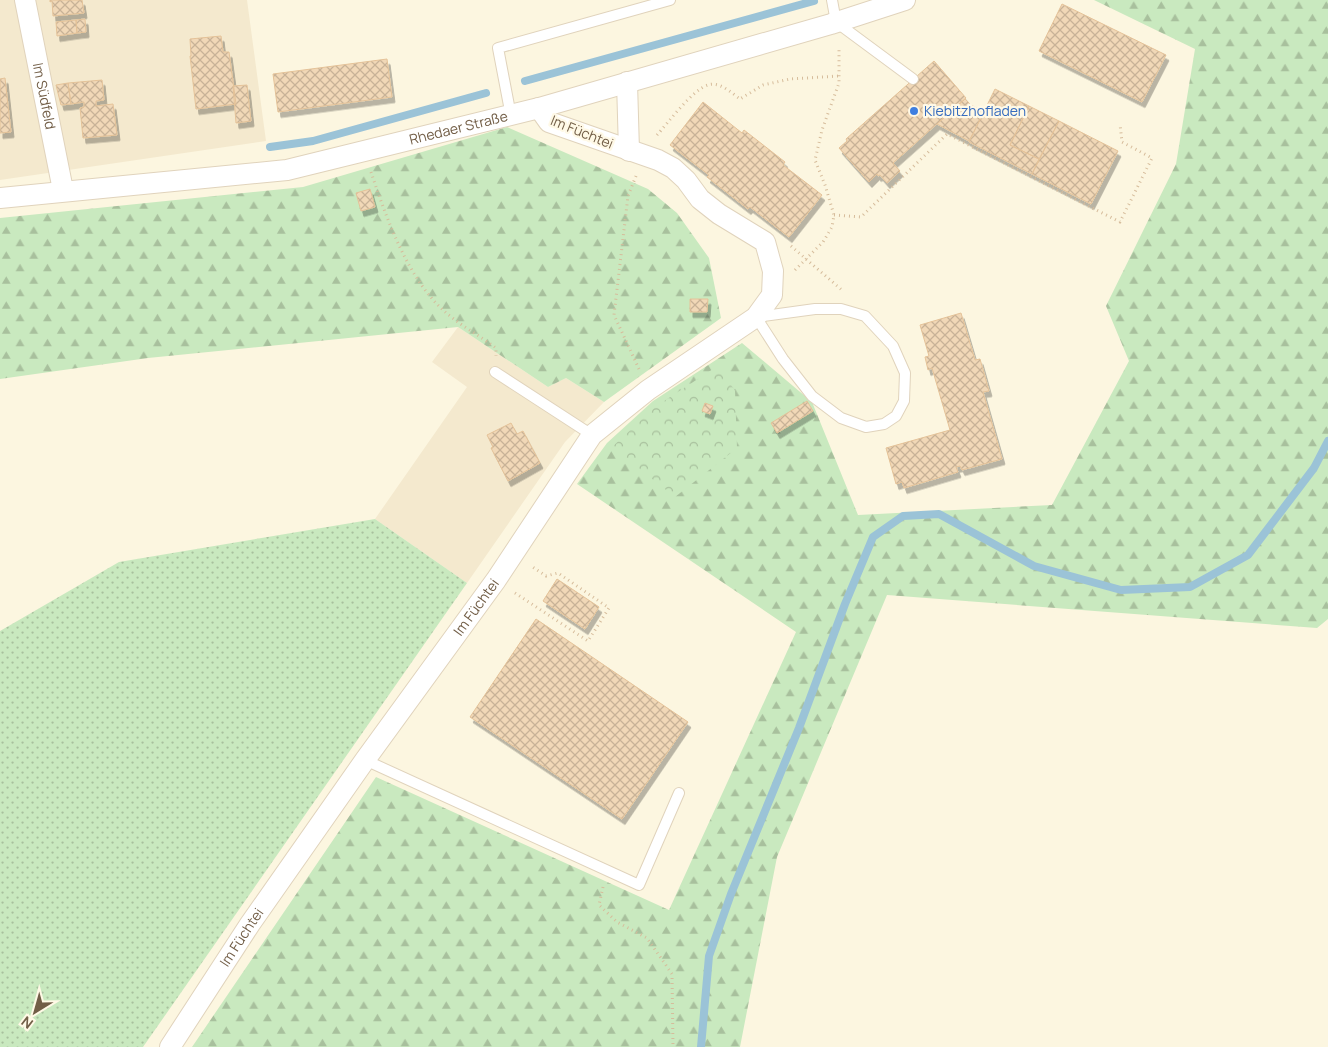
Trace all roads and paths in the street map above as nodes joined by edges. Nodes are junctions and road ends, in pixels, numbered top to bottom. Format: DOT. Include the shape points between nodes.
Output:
graph roads {
  1 [pos="25,0"];
  2 [pos="670,0"];
  3 [pos="832,0"];
  4 [pos="905,0"];
  5 [pos="834,23"];
  6 [pos="839,76"];
  7 [pos="912,79"];
  8 [pos="627,82"];
  9 [pos="540,108"];
  10 [pos="511,116"];
  11 [pos="1120,124"];
  12 [pos="636,153"];
  13 [pos="368,165"];
  14 [pos="63,190"];
  15 [pos="0,198"];
  16 [pos="834,215"];
  17 [pos="765,242"];
  18 [pos="806,259"];
  19 [pos="772,295"];
  20 [pos="865,316"];
  21 [pos="756,317"];
  22 [pos="495,372"];
  23 [pos="648,390"];
  24 [pos="592,435"];
  25 [pos="514,554"];
  26 [pos="496,580"];
  27 [pos="365,760"];
  28 [pos="678,793"];
  29 [pos="609,871"];
  30 [pos="170,1047"];
  31 [pos="673,1047"];
  1 -- 14 [label="street, Im Südfeld"];
  2 -- 10 [label="lane" via="498,48"];
  3 -- 5 [label="lane"];
  4 -- 5 [label="street, Rhedaer Straße"];
  5 -- 6 [label="path" via="839,40"];
  5 -- 7 [label="lane"];
  5 -- 8 [label="street, Rhedaer Straße"];
  6 -- 12 [label="path" via="790,79 763,85 740,99 719,85 708,84 692,95 646,148"];
  6 -- 16 [label="path" via="815,160"];
  8 -- 9 [label="street, Rhedaer Straße"];
  8 -- 12 [label="street, Im Füchtei"];
  9 -- 10 [label="street, Rhedaer Straße"];
  9 -- 12 [label="street, Im Füchtei" via="549,122"];
  10 -- 14 [label="street, Rhedaer Straße" via="287,170"];
  11 -- 16 [label="path" via="1122,142 1152,158 1120,222 947,134 861,217"];
  12 -- 17 [label="street, Im Füchtei" via="673,168 700,199"];
  12 -- 23 [label="path" via="614,315"];
  13 -- 22 [label="path" via="386,215 418,280 443,310 496,348"];
  14 -- 15 [label="street, Rhedaer Straße"];
  16 -- 18 [label="path" via="828,235"];
  17 -- 18 [label="path" via="792,246"];
  17 -- 19 [label="street" via="773,271"];
  18 -- 19 [label="path"];
  18 -- 20 [label="path" via="862,308"];
  19 -- 21 [label="street, Im Füchtei"];
  20 -- 21 [label="lane" via="841,309 815,309"];
  20 -- 21 [label="lane" via="893,346 905,373 904,401 896,416 884,424 866,427 841,418 812,396"];
  21 -- 23 [label="street, Im Füchtei"];
  22 -- 24 [label="lane"];
  23 -- 24 [label="street, Im Füchtei"];
  24 -- 25 [label="street, Im Füchtei"];
  25 -- 26 [label="street, Im Füchtei"];
  25 -- 26 [label="path" via="546,576 558,573 609,608 588,641"];
  26 -- 27 [label="street, Im Füchtei"];
  27 -- 29 [label="lane"];
  27 -- 30 [label="street, Im Füchtei" via="250,924"];
  28 -- 29 [label="lane" via="639,885"];
  29 -- 31 [label="path" via="599,905 617,922 647,938 672,974"];
}
